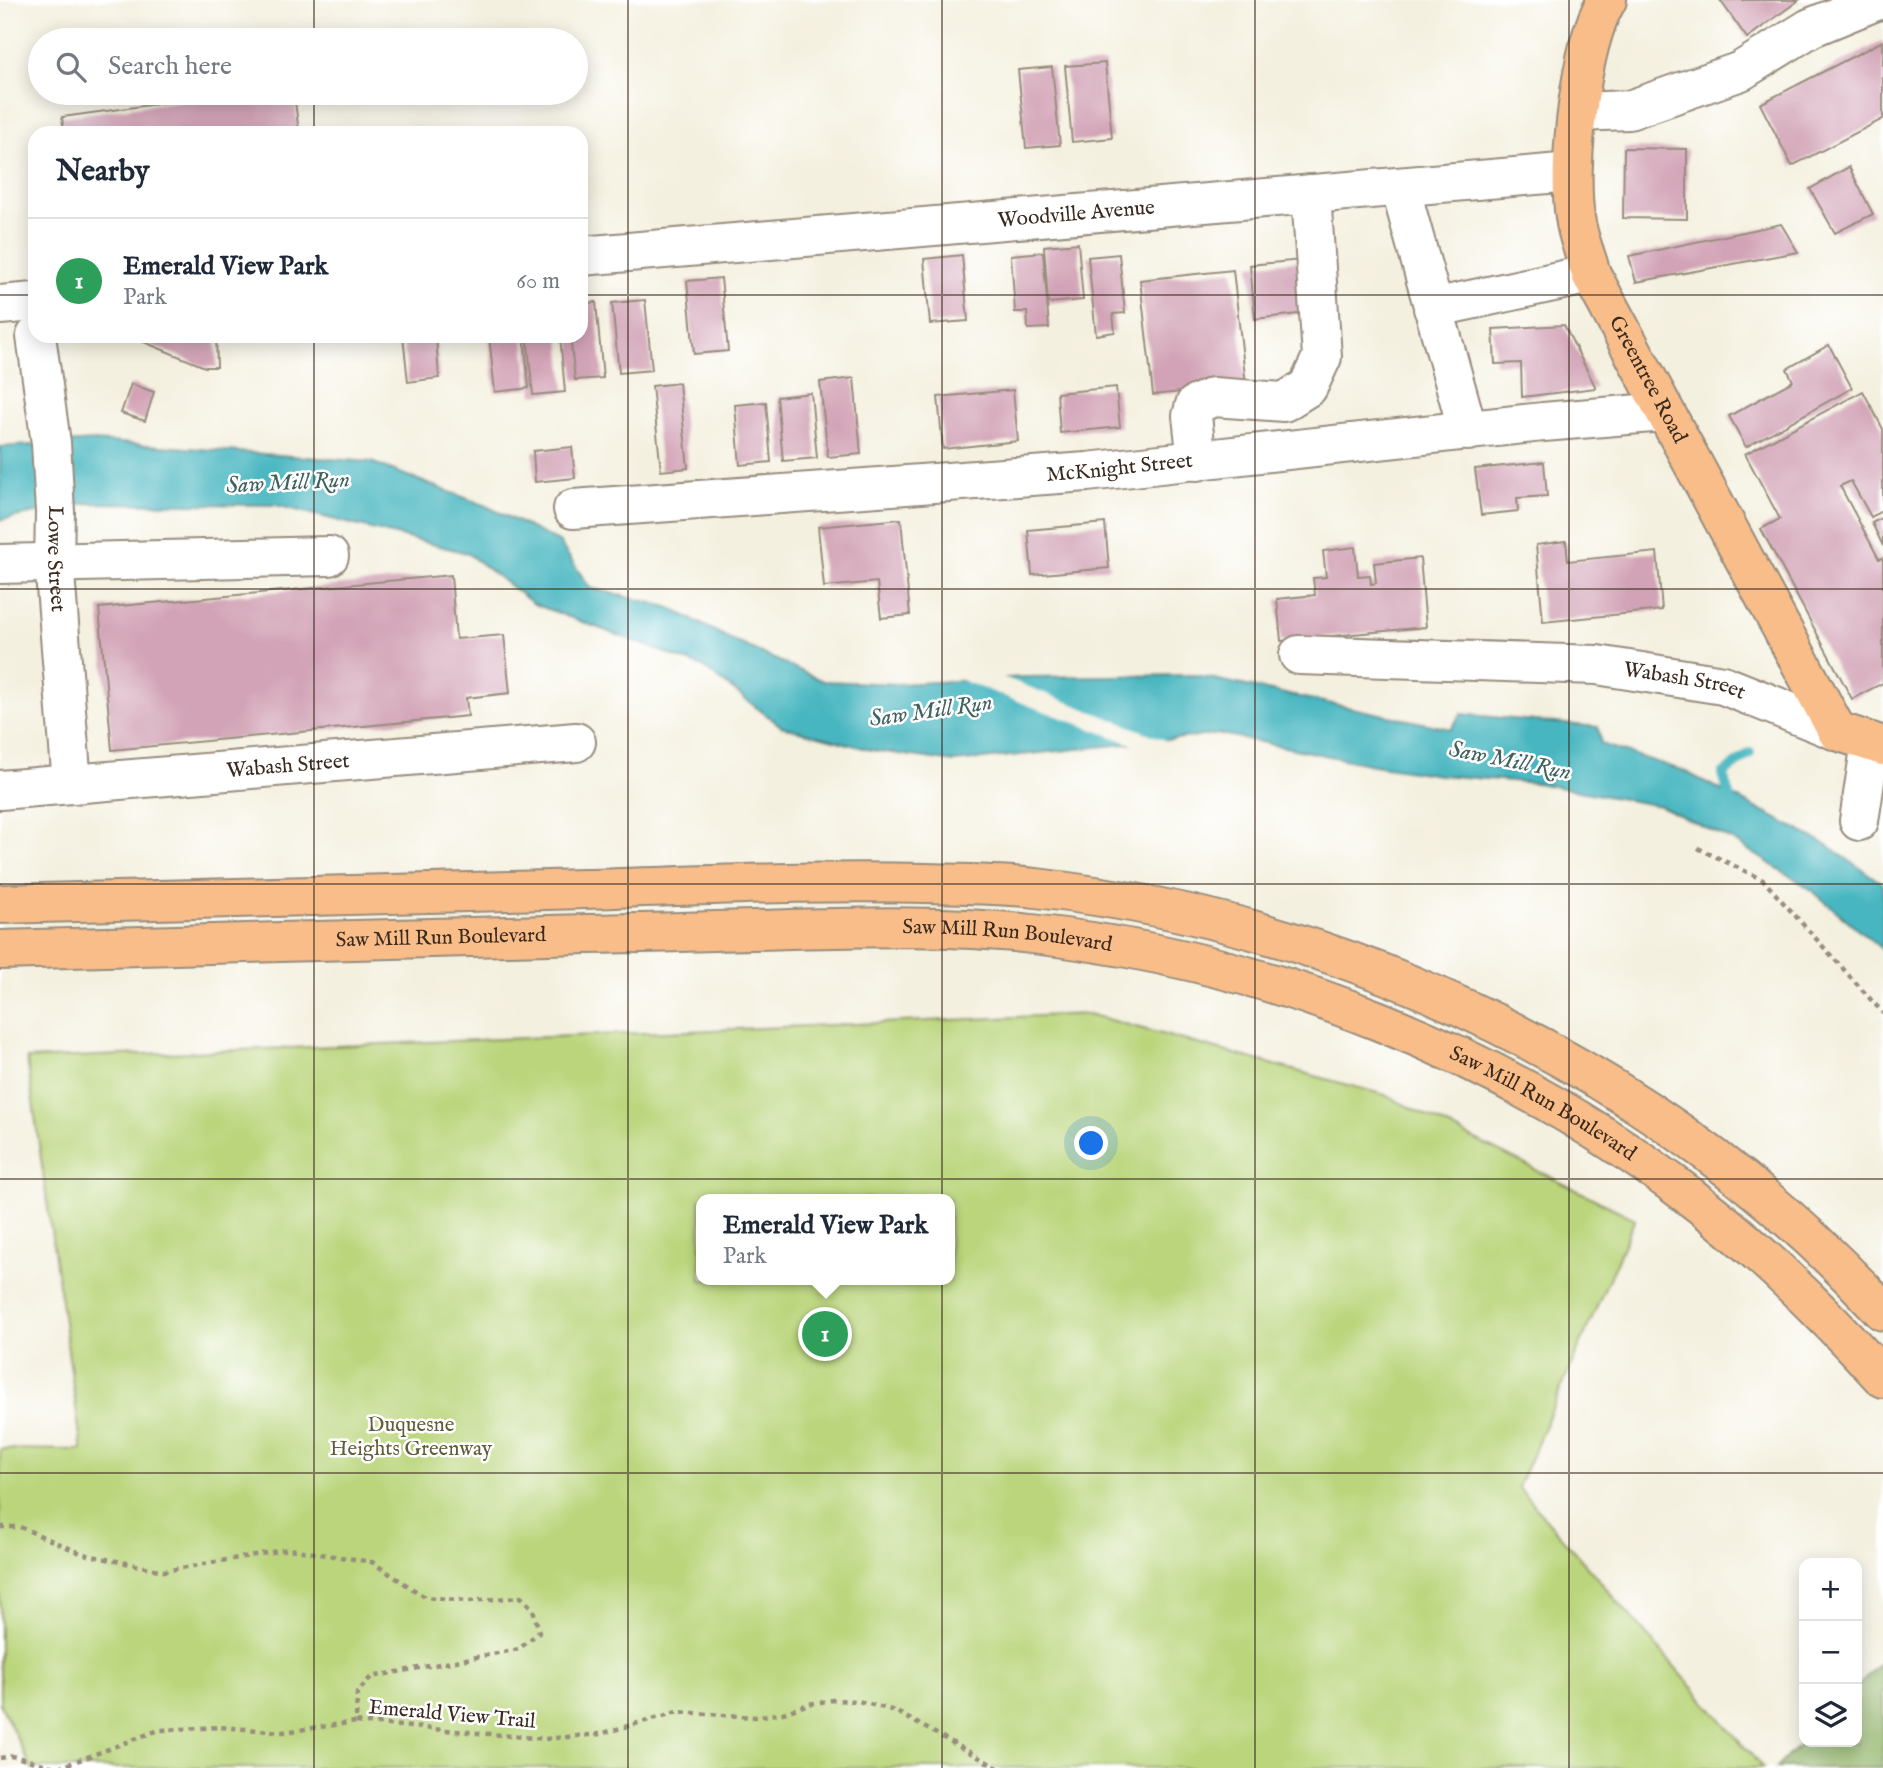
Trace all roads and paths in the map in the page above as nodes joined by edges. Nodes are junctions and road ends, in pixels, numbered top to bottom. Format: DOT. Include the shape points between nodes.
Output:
graph roads {
  1 [pos="1607,0"];
  2 [pos="1878,0"];
  3 [pos="1578,112"];
  4 [pos="1572,172"];
  5 [pos="1400,187"];
  6 [pos="1311,194"];
  7 [pos="588,255"];
  8 [pos="1591,274"];
  9 [pos="1433,308"];
  10 [pos="32,343"];
  11 [pos="1664,412"];
  12 [pos="1468,431"];
  13 [pos="1198,461"];
  14 [pos="573,509"];
  15 [pos="329,556"];
  16 [pos="54,562"];
  17 [pos="0,564"];
  18 [pos="1299,655"];
  19 [pos="1863,739"];
  20 [pos="576,742"];
  21 [pos="72,784"];
  22 [pos="0,790"];
  23 [pos="1859,821"];
  24 [pos="1698,848"];
  25 [pos="0,904"];
  26 [pos="0,950"];
  27 [pos="1883,1013"];
  28 [pos="1883,1311"];
  29 [pos="1883,1378"];
  30 [pos="0,1527"];
  31 [pos="356,1722"];
  32 [pos="0,1758"];
  33 [pos="998,1768"];
  1 -- 3 [label="main road, Greentree Road" via="1586,60"];
  2 -- 3 [label="street" via="1810,29 1741,71 1629,110"];
  3 -- 4 [label="main road, Greentree Road"];
  4 -- 5 [label="street, Woodville Avenue"];
  4 -- 8 [label="main road, Greentree Road" via="1575,218"];
  5 -- 6 [label="street, Woodville Avenue"];
  5 -- 9 [label="street"];
  6 -- 7 [label="street, Woodville Avenue"];
  6 -- 13 [label="street" via="1322,357 1308,387 1284,402 1213,397 1195,405 1192,416"];
  8 -- 9 [label="street"];
  8 -- 11 [label="main road, Greentree Road"];
  9 -- 12 [label="street"];
  10 -- 16 [label="street, Lowe Street" via="51,443"];
  11 -- 12 [label="street, McKnight Street"];
  11 -- 19 [label="main road, Greentree Road"];
  12 -- 13 [label="street, McKnight Street"];
  13 -- 14 [label="street, McKnight Street"];
  15 -- 16 [label="street"];
  16 -- 17 [label="street"];
  16 -- 21 [label="street, Lowe Street"];
  18 -- 19 [label="street, Wabash Street" via="1597,665 1723,685"];
  19 -- 23 [label="street"];
  20 -- 21 [label="street, Wabash Street"];
  21 -- 22 [label="street, Wabash Street"];
  24 -- 27 [label="path" via="1763,880"];
  25 -- 28 [label="main road" via="870,882 1033,888 1191,914 1356,963 1508,1029 1582,1069 1720,1162 1789,1219"];
  26 -- 29 [label="main road, Saw Mill Run Boulevard" via="870,927 1029,933 1181,958 1339,1006 1487,1070 1559,1108 1692,1198 1740,1237 1824,1313"];
  30 -- 31 [label="path, Emerald View Trail" via="20,1527 83,1554 164,1571 289,1549 372,1562 425,1597 468,1601 520,1597 533,1609 539,1632 519,1649 371,1677 357,1692"];
  31 -- 32 [label="path" via="284,1732 219,1727 159,1730 58,1768 12,1756"];
  31 -- 33 [label="path, Emerald View Trail" via="545,1739 600,1734 677,1712 755,1717 833,1700 858,1701 895,1711"];
}
